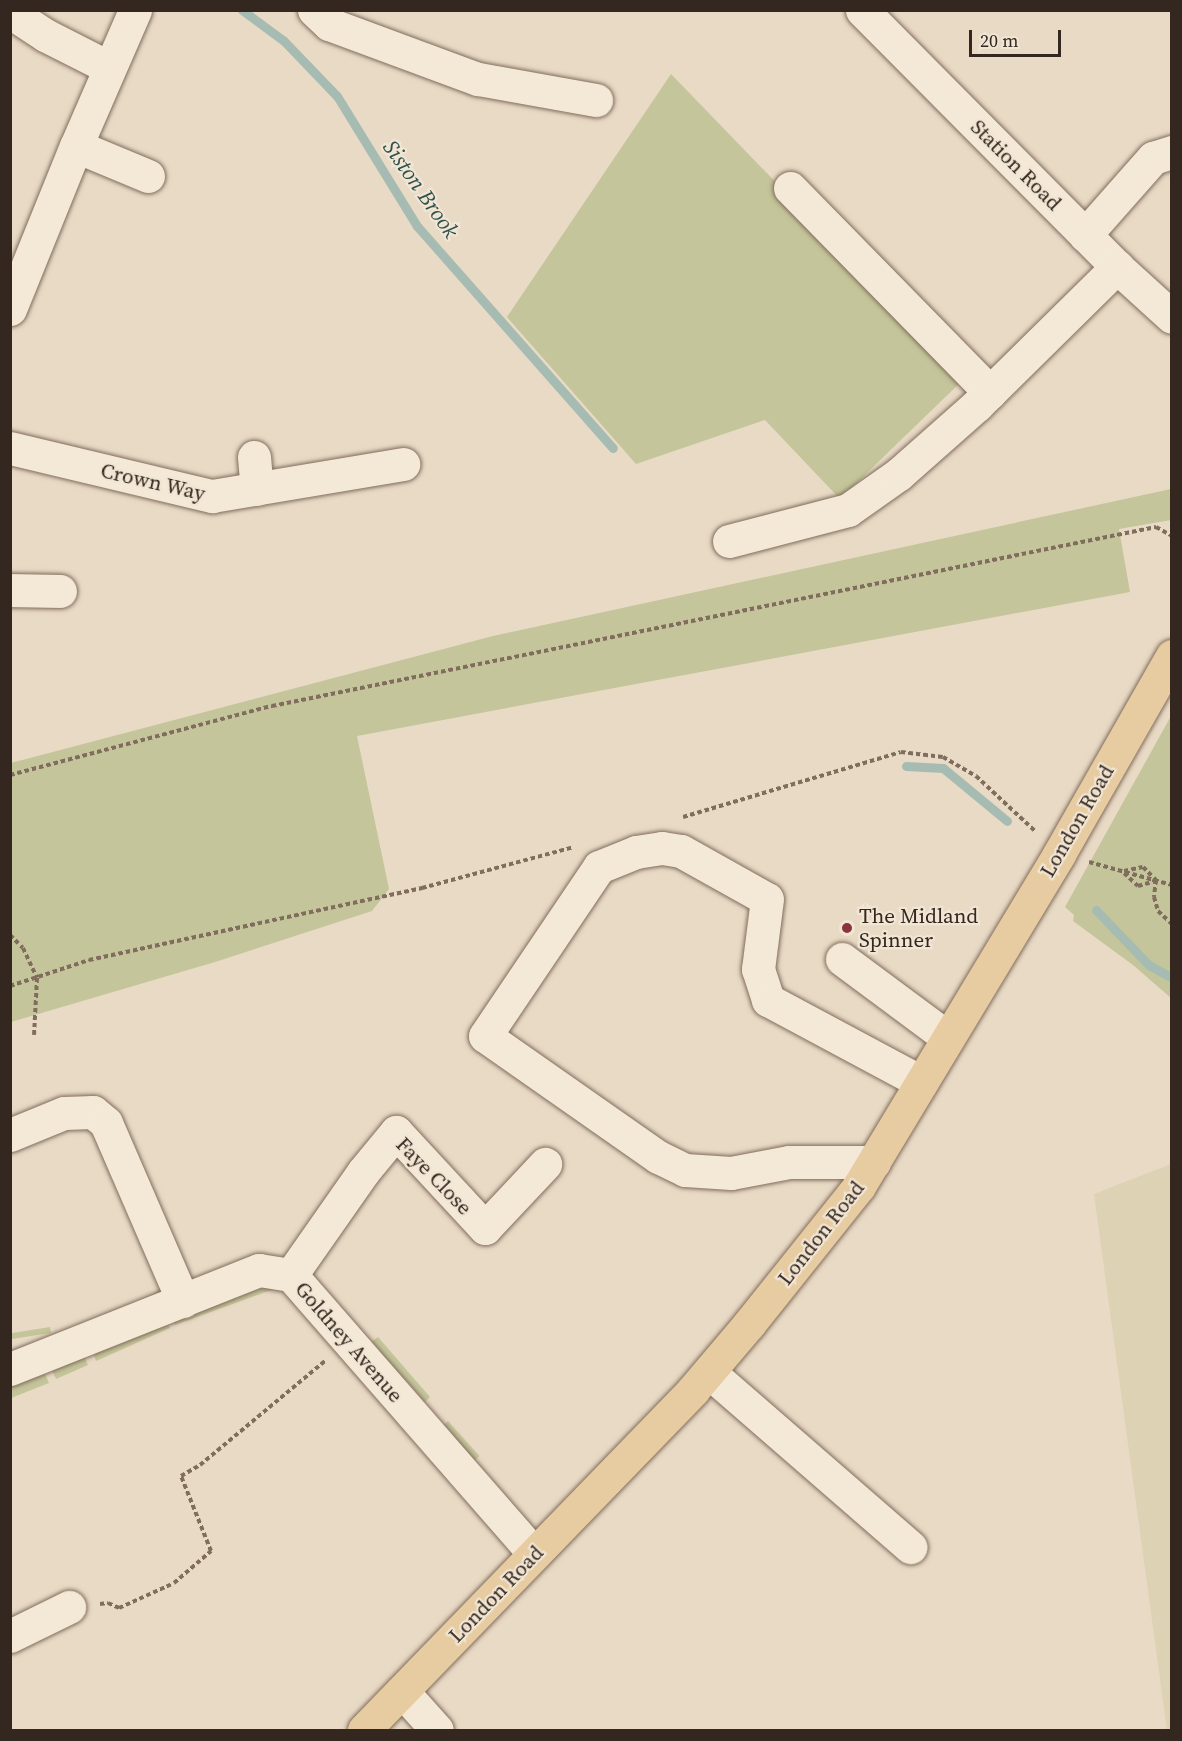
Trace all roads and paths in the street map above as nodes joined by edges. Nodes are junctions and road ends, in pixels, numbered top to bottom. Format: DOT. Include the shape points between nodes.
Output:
graph roads {
  1 [pos="135,10"];
  2 [pos="314,10"];
  3 [pos="862,10"];
  4 [pos="10,12"];
  5 [pos="108,68"];
  6 [pos="596,99"];
  7 [pos="76,146"];
  8 [pos="1172,152"];
  9 [pos="148,176"];
  10 [pos="790,188"];
  11 [pos="1085,235"];
  12 [pos="1117,267"];
  13 [pos="13,294"];
  14 [pos="1172,317"];
  15 [pos="990,392"];
  16 [pos="10,448"];
  17 [pos="404,464"];
  18 [pos="1172,536"];
  19 [pos="729,541"];
  20 [pos="10,590"];
  21 [pos="60,591"];
  22 [pos="1172,656"];
  23 [pos="10,775"];
  24 [pos="676,819"];
  25 [pos="584,844"];
  26 [pos="1059,854"];
  27 [pos="1122,871"];
  28 [pos="1156,880"];
  29 [pos="1172,885"];
  30 [pos="1172,924"];
  31 [pos="10,935"];
  32 [pos="842,960"];
  33 [pos="37,978"];
  34 [pos="10,986"];
  35 [pos="34,1035"];
  36 [pos="946,1037"];
  37 [pos="921,1082"];
  38 [pos="10,1135"];
  39 [pos="874,1162"];
  40 [pos="545,1164"];
  41 [pos="291,1275"];
  42 [pos="183,1301"];
  43 [pos="348,1341"];
  44 [pos="10,1369"];
  45 [pos="709,1372"];
  46 [pos="910,1546"];
  47 [pos="534,1554"];
  48 [pos="69,1607"];
  49 [pos="10,1635"];
  50 [pos="402,1691"];
  51 [pos="364,1731"];
  52 [pos="437,1731"];
  1 -- 5 [label="street"];
  2 -- 6 [label="street" via="329,24 478,79"];
  3 -- 11 [label="street, Station Road"];
  4 -- 5 [label="street"];
  5 -- 7 [label="street"];
  7 -- 9 [label="street"];
  7 -- 13 [label="street"];
  8 -- 11 [label="street" via="1153,158"];
  10 -- 15 [label="street"];
  11 -- 12 [label="street, Station Road"];
  12 -- 14 [label="street, Station Road"];
  12 -- 15 [label="street"];
  15 -- 19 [label="street" via="899,474 848,510"];
  16 -- 17 [label="street, Crown Way" via="213,496 255,473"];
  18 -- 23 [label="path" via="1156,527 284,704"];
  20 -- 21 [label="street"];
  22 -- 26 [label="main road, London Road"];
  24 -- 26 [label="path" via="901,752 943,757 976,776"];
  25 -- 33 [label="path" via="422,888 89,960"];
  26 -- 27 [label="path"];
  26 -- 36 [label="main road, London Road"];
  27 -- 28 [label="path"];
  27 -- 28 [label="path" via="1143,867"];
  27 -- 28 [label="path" via="1138,885"];
  28 -- 29 [label="path"];
  28 -- 30 [label="path" via="1154,897 1158,911"];
  31 -- 33 [label="path" via="22,948"];
  32 -- 36 [label="street"];
  33 -- 34 [label="path"];
  33 -- 35 [label="path"];
  36 -- 37 [label="main road, London Road"];
  37 -- 39 [label="main road, London Road"];
  37 -- 39 [label="street" via="768,1000 758,969 767,899 681,851 663,848 636,852 599,867 485,1036 658,1157 685,1170 731,1173 789,1162"];
  38 -- 42 [label="street" via="64,1113 93,1112 106,1123"];
  39 -- 45 [label="main road, London Road" via="859,1186"];
  40 -- 41 [label="street, Faye Close" via="485,1228 396,1132"];
  41 -- 42 [label="street, Goldney Avenue" via="259,1270"];
  41 -- 43 [label="street, Goldney Avenue"];
  42 -- 44 [label="street, Goldney Avenue"];
  43 -- 47 [label="street, Goldney Avenue"];
  43 -- 48 [label="path" via="200,1465 181,1476 211,1551 174,1583 119,1608 108,1604"];
  45 -- 46 [label="street"];
  45 -- 47 [label="main road, London Road"];
  47 -- 50 [label="main road, London Road"];
  48 -- 49 [label="street"];
  50 -- 51 [label="main road, London Road"];
  50 -- 52 [label="street"];
}
